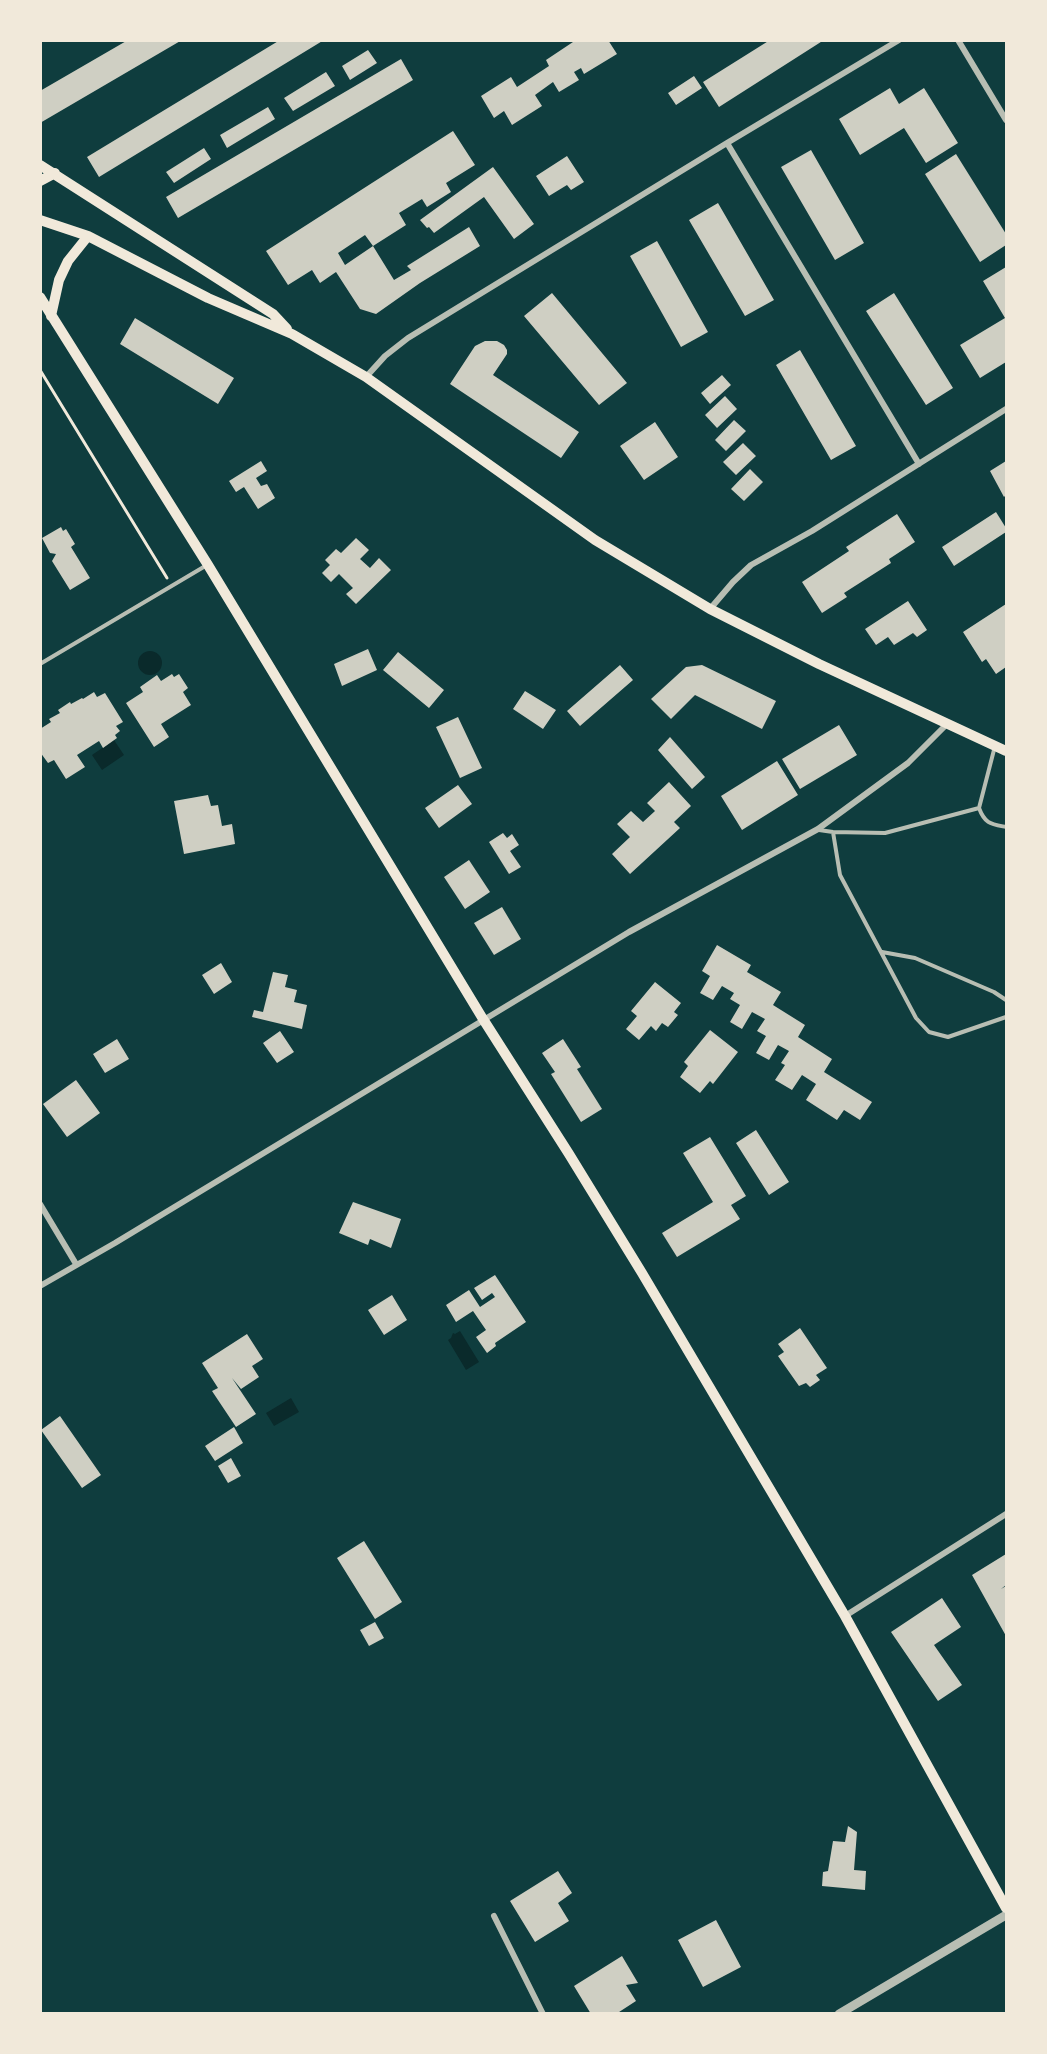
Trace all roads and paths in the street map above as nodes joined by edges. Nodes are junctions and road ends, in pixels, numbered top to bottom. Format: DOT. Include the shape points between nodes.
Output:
graph roads {
  1 [pos="899,40"];
  2 [pos="958,40"];
  3 [pos="1006,120"];
  4 [pos="727,142"];
  5 [pos="40,165"];
  6 [pos="55,173"];
  7 [pos="40,181"];
  8 [pos="40,220"];
  9 [pos="88,236"];
  10 [pos="40,297"];
  11 [pos="51,316"];
  12 [pos="292,334"];
  13 [pos="40,370"];
  14 [pos="366,377"];
  15 [pos="1006,409"];
  16 [pos="919,464"];
  17 [pos="208,565"];
  18 [pos="172,587"];
  19 [pos="710,609"];
  20 [pos="40,664"];
  21 [pos="948,724"];
  22 [pos="995,746"];
  23 [pos="1006,751"];
  24 [pos="980,808"];
  25 [pos="1006,827"];
  26 [pos="818,830"];
  27 [pos="833,832"];
  28 [pos="881,952"];
  29 [pos="1006,1000"];
  30 [pos="1006,1017"];
  31 [pos="483,1019"];
  32 [pos="40,1204"];
  33 [pos="76,1264"];
  34 [pos="40,1286"];
  35 [pos="1006,1514"];
  36 [pos="845,1616"];
  37 [pos="1006,1908"];
  38 [pos="1006,1915"];
  39 [pos="494,1916"];
  40 [pos="543,2013"];
  41 [pos="840,2013"];
  1 -- 4 [label="street"];
  2 -- 3 [label="street"];
  4 -- 14 [label="street" via="408,338"];
  4 -- 16 [label="street"];
  5 -- 6 [label="main road"];
  6 -- 7 [label="main road"];
  6 -- 12 [label="main road" via="273,314"];
  8 -- 9 [label="main road"];
  9 -- 11 [label="main road" via="59,280"];
  9 -- 12 [label="main road" via="208,297"];
  10 -- 11 [label="main road"];
  11 -- 17 [label="main road"];
  12 -- 14 [label="main road"];
  13 -- 18 [label="path"];
  14 -- 19 [label="main road" via="595,540"];
  15 -- 16 [label="street"];
  16 -- 19 [label="street" via="751,565"];
  17 -- 18 [label="lane"];
  17 -- 31 [label="main road"];
  18 -- 20 [label="lane"];
  19 -- 21 [label="main road"];
  21 -- 22 [label="main road"];
  21 -- 26 [label="street" via="908,763"];
  22 -- 23 [label="main road"];
  22 -- 24 [label="lane"];
  24 -- 25 [label="lane" via="982,818 990,824"];
  24 -- 27 [label="lane" via="885,833"];
  26 -- 27 [label="lane"];
  26 -- 31 [label="street" via="629,932"];
  27 -- 28 [label="lane" via="840,875"];
  28 -- 29 [label="lane" via="915,958"];
  28 -- 30 [label="lane" via="916,1018 929,1032 948,1037"];
  31 -- 33 [label="street"];
  31 -- 36 [label="main road" via="636,1263"];
  32 -- 33 [label="street"];
  33 -- 34 [label="street"];
  35 -- 36 [label="street"];
  36 -- 37 [label="main road"];
  38 -- 41 [label="street"];
  39 -- 40 [label="street"];
}
